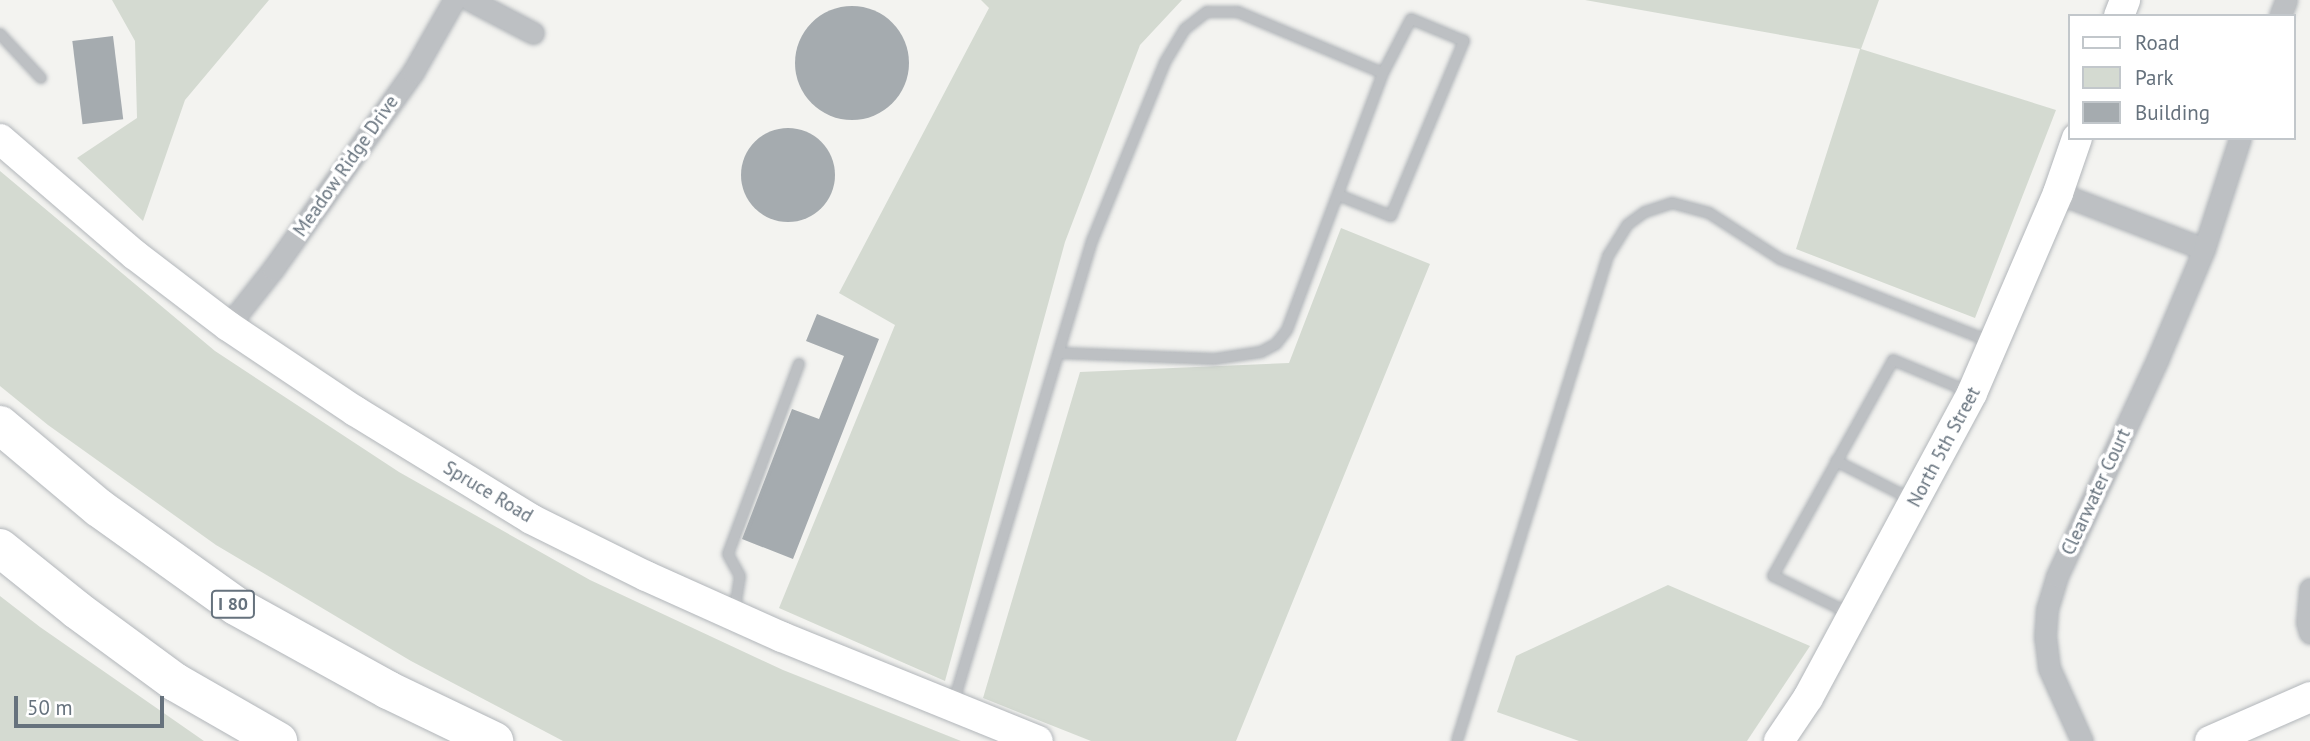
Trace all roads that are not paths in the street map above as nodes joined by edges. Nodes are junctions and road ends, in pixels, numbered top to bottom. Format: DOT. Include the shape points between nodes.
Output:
graph roads {
  1 [pos="454,0"];
  2 [pos="470,0"];
  3 [pos="533,33"];
  4 [pos="0,34"];
  5 [pos="1383,73"];
  6 [pos="41,79"];
  7 [pos="0,139"];
  8 [pos="2076,140"];
  9 [pos="2239,140"];
  10 [pos="2058,192"];
  11 [pos="1338,195"];
  12 [pos="2204,249"];
  13 [pos="228,326"];
  14 [pos="1995,344"];
  15 [pos="1059,354"];
  16 [pos="799,364"];
  17 [pos="1972,393"];
  18 [pos="0,425"];
  19 [pos="1836,461"];
  20 [pos="1916,501"];
  21 [pos="0,548"];
  22 [pos="2310,589"];
  23 [pos="734,615"];
  24 [pos="1853,616"];
  25 [pos="2310,632"];
  26 [pos="2310,697"];
  27 [pos="953,706"];
  28 [pos="278,741"];
  29 [pos="494,741"];
  30 [pos="1038,741"];
  31 [pos="1457,741"];
  32 [pos="1779,741"];
  33 [pos="2082,741"];
  34 [pos="2210,741"];
  1 -- 13 [label="street, Meadow Ridge Drive" via="413,72"];
  2 -- 3 [label="street"];
  4 -- 6 [label="lane"];
  5 -- 11 [label="lane"];
  5 -- 11 [label="lane" via="1411,19 1464,41 1391,216"];
  5 -- 15 [label="lane" via="1238,12 1207,12 1185,29 1165,62 1092,241"];
  7 -- 13 [label="main road, Spruce Road" via="135,255"];
  8 -- 10 [label="main road, North 5th Street"];
  9 -- 12 [label="street, Clearwater Court"];
  10 -- 12 [label="street"];
  10 -- 14 [label="main road, North 5th Street"];
  11 -- 15 [label="lane" via="1287,330 1276,344 1261,352 1214,359"];
  12 -- 33 [label="street, Clearwater Court" via="2057,576 2047,609 2049,668"];
  13 -- 23 [label="main road, Spruce Road" via="531,519"];
  14 -- 17 [label="main road, North 5th Street"];
  14 -- 31 [label="lane" via="1780,259 1709,213 1672,202 1627,225 1608,256"];
  15 -- 27 [label="lane"];
  16 -- 23 [label="lane" via="728,554 740,576"];
  17 -- 19 [label="lane" via="1893,360"];
  17 -- 20 [label="main road, North 5th Street"];
  18 -- 29 [label="highway, I 80" via="99,508 236,606 388,690"];
  19 -- 20 [label="lane"];
  19 -- 24 [label="lane" via="1773,576"];
  20 -- 24 [label="main road, North 5th Street"];
  21 -- 28 [label="highway" via="175,682"];
  22 -- 25 [label="street"];
  23 -- 27 [label="main road, Spruce Road"];
  24 -- 32 [label="main road, North 5th Street"];
  26 -- 34 [label="main road"];
  27 -- 30 [label="main road, Spruce Road"];
}
